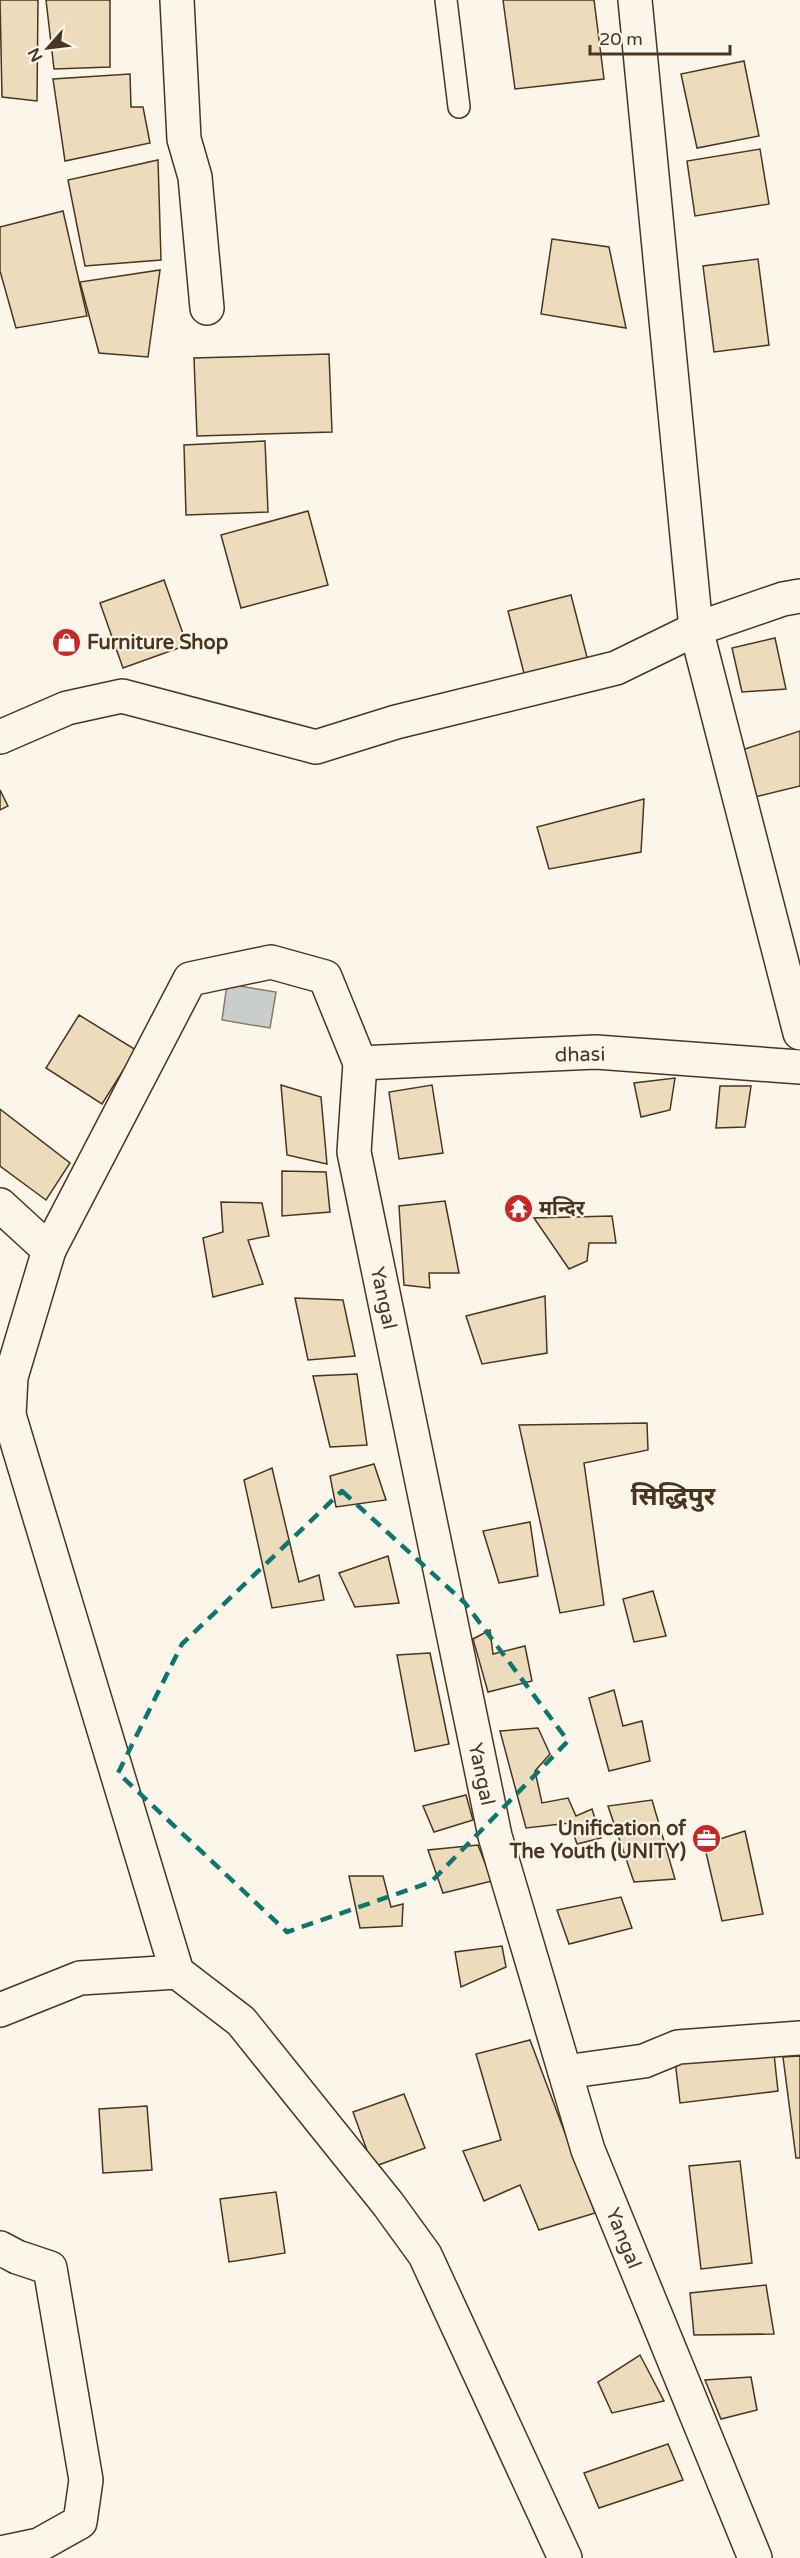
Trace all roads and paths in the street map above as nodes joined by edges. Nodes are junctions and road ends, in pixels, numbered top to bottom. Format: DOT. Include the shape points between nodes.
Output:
graph roads {
  1 [pos="177,0"];
  2 [pos="446,0"];
  3 [pos="635,0"];
  4 [pos="459,106"];
  5 [pos="207,308"];
  6 [pos="800,596"];
  7 [pos="696,629"];
  8 [pos="0,737"];
  9 [pos="800,1033"];
  10 [pos="360,1063"];
  11 [pos="800,1067"];
  12 [pos="0,1205"];
  13 [pos="49,1250"];
  14 [pos="177,1972"];
  15 [pos="0,2010"];
  16 [pos="800,2038"];
  17 [pos="565,2072"];
  18 [pos="0,2247"];
  19 [pos="0,2553"];
  20 [pos="565,2558"];
  21 [pos="755,2558"];
  1 -- 5 [label="street" via="184,139 195,177"];
  2 -- 4 [label="lane"];
  3 -- 7 [label="street"];
  6 -- 7 [label="street"];
  7 -- 8 [label="street" via="616,668 396,722 316,747 122,696 67,708"];
  7 -- 9 [label="street"];
  10 -- 11 [label="street, dhasi" via="596,1052"];
  10 -- 13 [label="street" via="325,977 271,962 190,979"];
  10 -- 17 [label="street, Yangal" via="354,1152 495,1836"];
  12 -- 13 [label="street"];
  13 -- 14 [label="street" via="11,1377 9,1415"];
  14 -- 15 [label="street" via="80,1978"];
  14 -- 20 [label="street" via="241,2021 425,2255"];
  16 -- 17 [label="street" via="678,2047 644,2061"];
  17 -- 21 [label="street, Yangal" via="588,2150"];
  18 -- 19 [label="street" via="50,2268 86,2480 80,2522 39,2545"];
}
